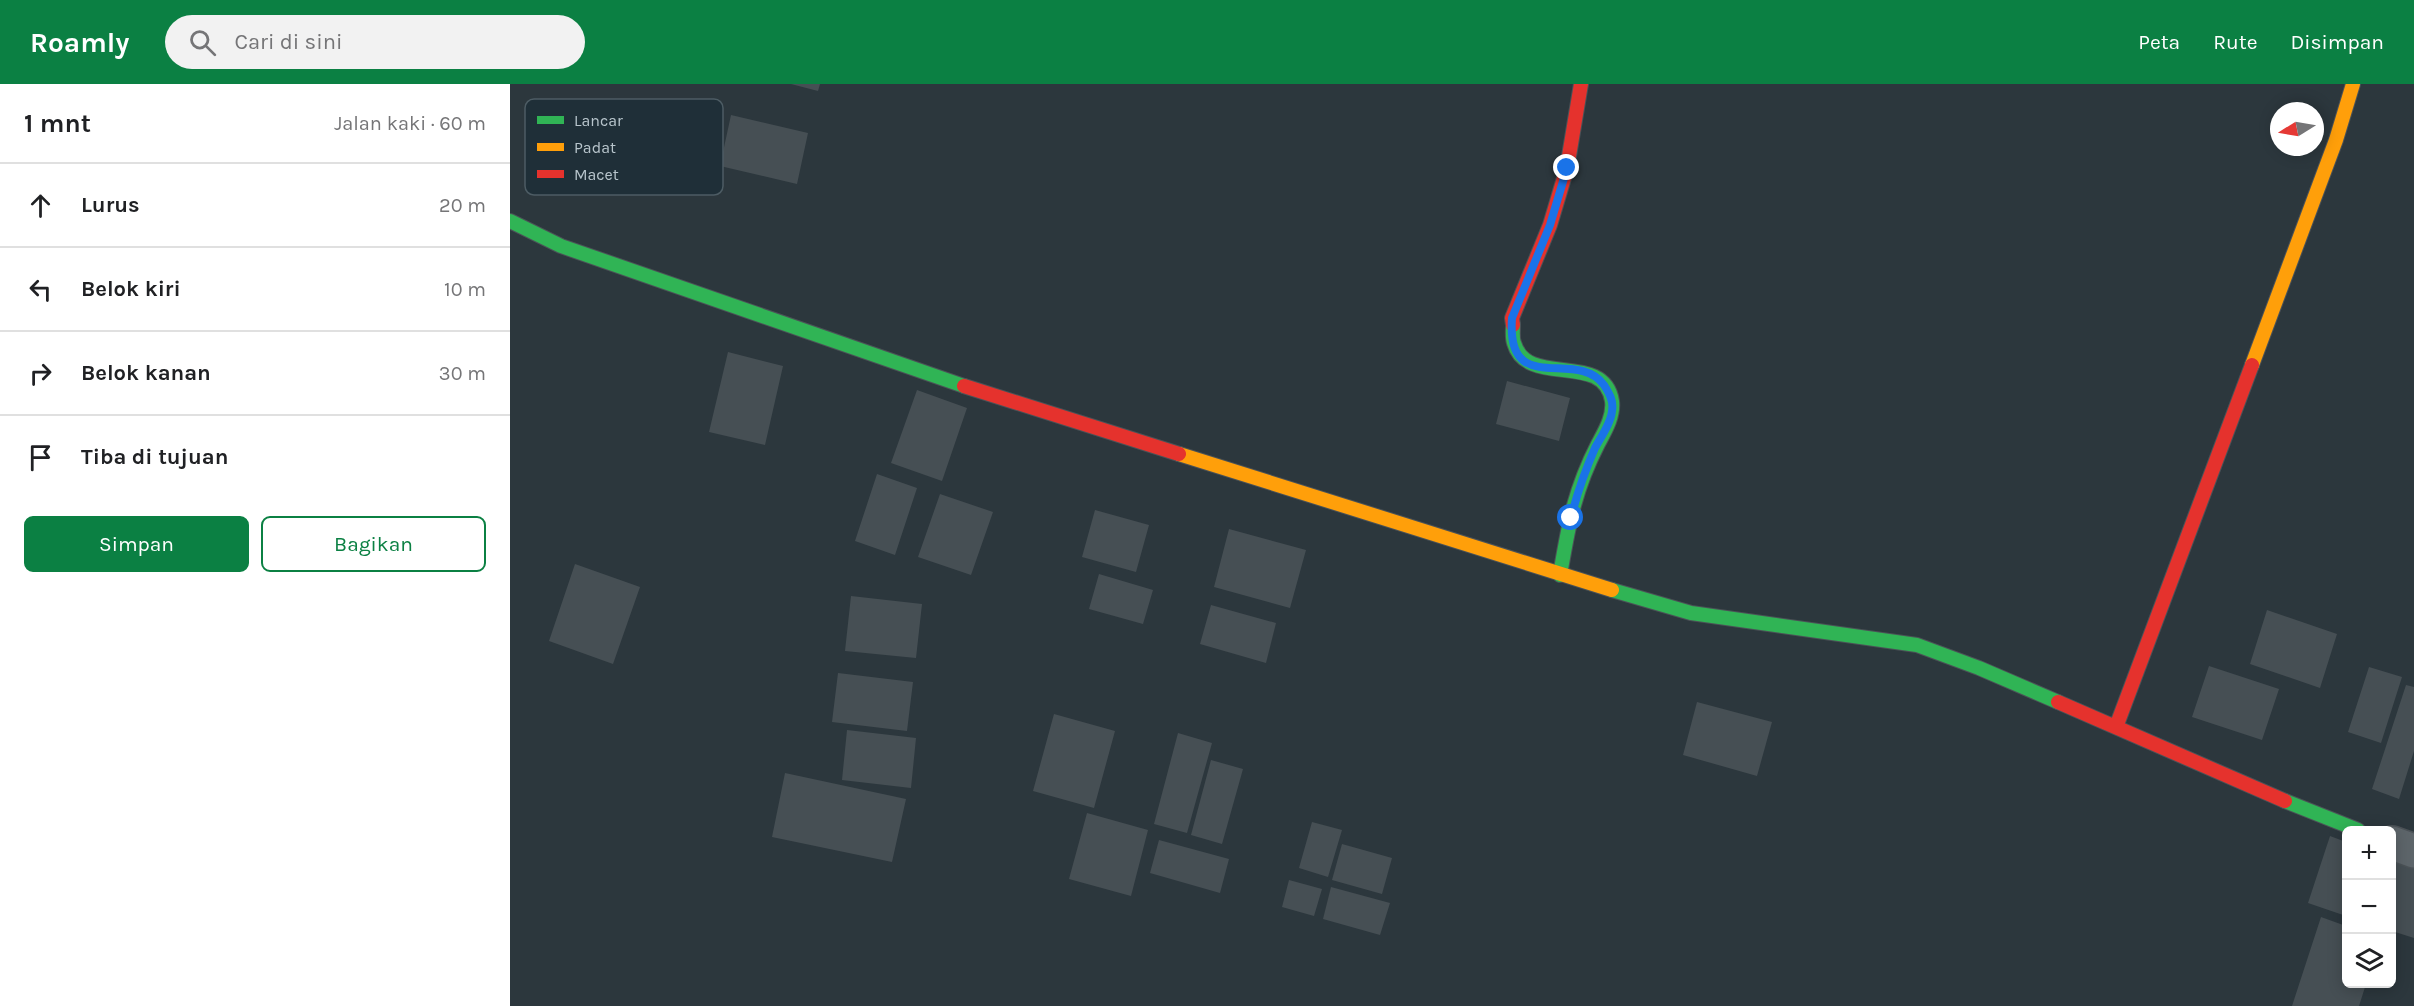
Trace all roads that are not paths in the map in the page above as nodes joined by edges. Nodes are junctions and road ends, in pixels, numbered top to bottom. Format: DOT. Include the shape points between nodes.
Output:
graph roads {
  1 [pos="1581,84"];
  2 [pos="2353,84"];
  3 [pos="510,220"];
  4 [pos="1560,575"];
  5 [pos="2116,727"];
  6 [pos="2345,826"];
  7 [pos="2396,845"];
  8 [pos="2414,851"];
  1 -- 4 [label="street" via="1567,168 1550,225 1512,318 1511,333 1521,360 1536,367 1583,372 1599,378 1611,395 1612,411 1577,489"];
  2 -- 5 [label="street" via="2336,140"];
  3 -- 4 [label="street" via="561,246 994,396"];
  4 -- 5 [label="street" via="1691,613 1917,645"];
  5 -- 6 [label="street"];
  7 -- 8 [label="street"];
}
